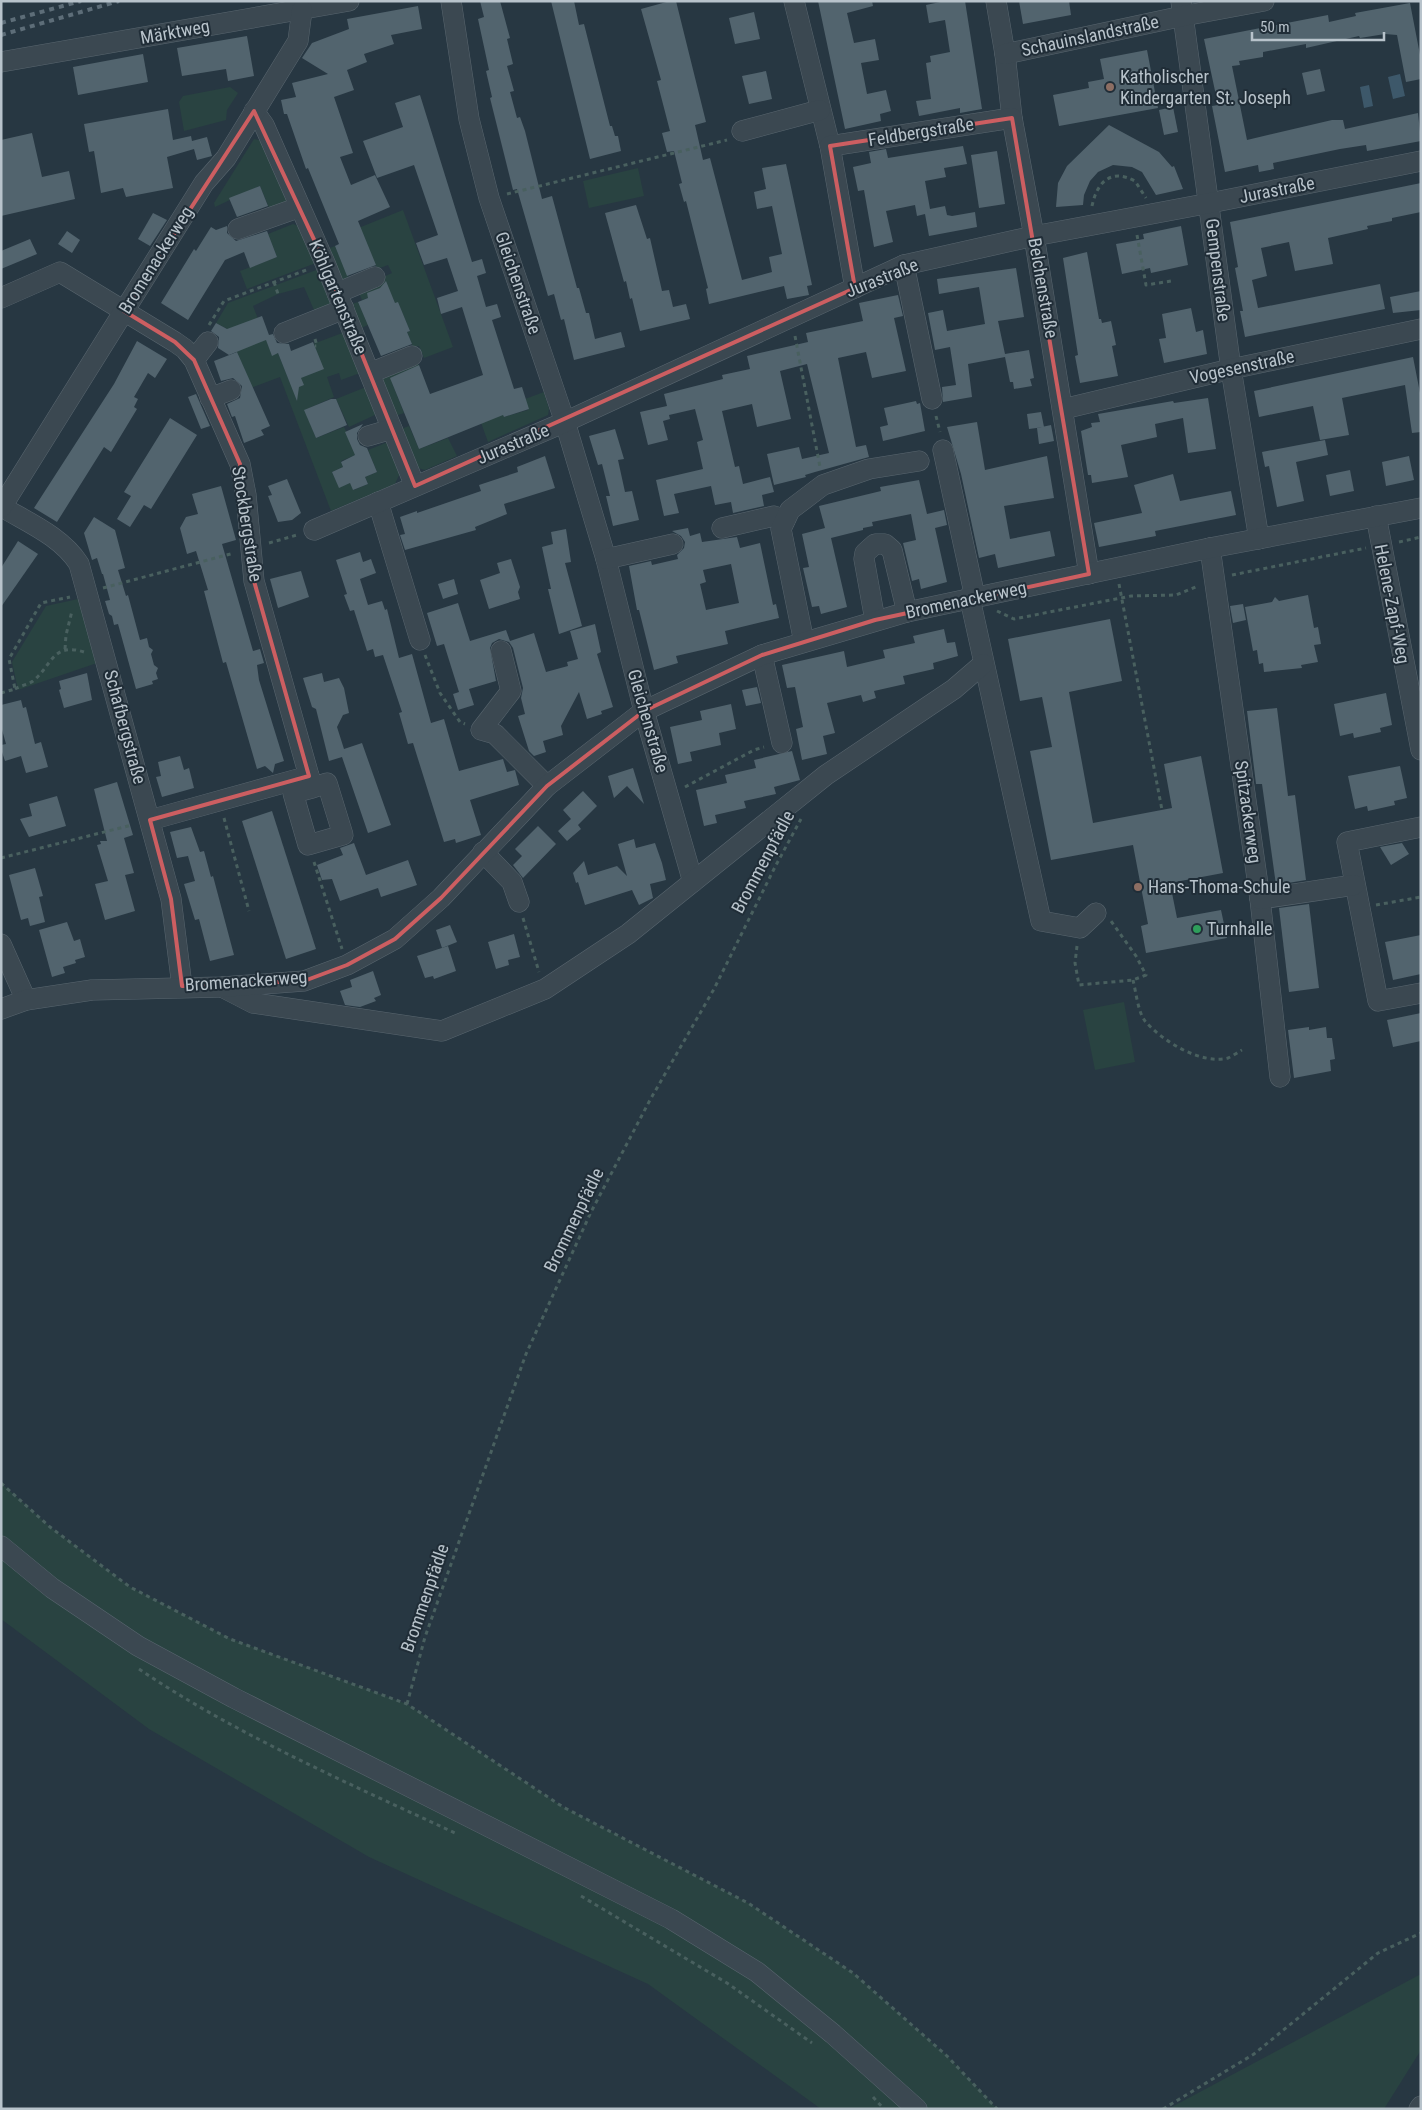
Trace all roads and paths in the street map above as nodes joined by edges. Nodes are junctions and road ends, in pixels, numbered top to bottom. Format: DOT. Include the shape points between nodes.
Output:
graph roads {
  1 [pos="349,1"];
  2 [pos="451,1"];
  3 [pos="794,1"];
  4 [pos="996,1"];
  5 [pos="1264,1"];
  6 [pos="1182,8"];
  7 [pos="302,10"];
  8 [pos="1005,54"];
  9 [pos="1,62"];
  10 [pos="820,110"];
  11 [pos="254,111"];
  12 [pos="1012,118"];
  13 [pos="742,131"];
  14 [pos="830,146"];
  15 [pos="1421,161"];
  16 [pos="489,198"];
  17 [pos="1210,203"];
  18 [pos="301,210"];
  19 [pos="1142,216"];
  20 [pos="1094,224"];
  21 [pos="240,233"];
  22 [pos="1034,236"];
  23 [pos="325,263"];
  24 [pos="904,265"];
  25 [pos="375,277"];
  26 [pos="1171,281"];
  27 [pos="274,282"];
  28 [pos="855,288"];
  29 [pos="278,294"];
  30 [pos="1,298"];
  31 [pos="343,308"];
  32 [pos="124,311"];
  33 [pos="792,318"];
  34 [pos="1421,329"];
  35 [pos="287,337"];
  36 [pos="208,342"];
  37 [pos="412,356"];
  38 [pos="192,358"];
  39 [pos="1231,369"];
  40 [pos="370,374"];
  41 [pos="231,390"];
  42 [pos="210,398"];
  43 [pos="932,399"];
  44 [pos="1063,409"];
  45 [pos="565,422"];
  46 [pos="392,429"];
  47 [pos="368,436"];
  48 [pos="943,450"];
  49 [pos="919,461"];
  50 [pos="823,485"];
  51 [pos="415,486"];
  52 [pos="378,502"];
  53 [pos="2,508"];
  54 [pos="1421,508"];
  55 [pos="1376,516"];
  56 [pos="786,520"];
  57 [pos="722,528"];
  58 [pos="314,530"];
  59 [pos="1421,537"];
  60 [pos="1259,539"];
  61 [pos="673,544"];
  62 [pos="1380,545"];
  63 [pos="1210,548"];
  64 [pos="250,549"];
  65 [pos="606,559"];
  66 [pos="1117,568"];
  67 [pos="1089,574"];
  68 [pos="1215,578"];
  69 [pos="83,594"];
  70 [pos="1122,598"];
  71 [pos="970,599"];
  72 [pos="907,612"];
  73 [pos="876,620"];
  74 [pos="420,640"];
  75 [pos="804,642"];
  76 [pos="65,649"];
  77 [pos="501,652"];
  78 [pos="762,655"];
  79 [pos="106,659"];
  80 [pos="983,664"];
  81 [pos="15,689"];
  82 [pos="1,693"];
  83 [pos="644,711"];
  84 [pos="481,730"];
  85 [pos="782,743"];
  86 [pos="1421,750"];
  87 [pos="310,782"];
  88 [pos="547,786"];
  89 [pos="669,796"];
  90 [pos="219,801"];
  91 [pos="1162,810"];
  92 [pos="803,816"];
  93 [pos="150,820"];
  94 [pos="1421,827"];
  95 [pos="308,845"];
  96 [pos="483,852"];
  97 [pos="1,858"];
  98 [pos="693,882"];
  99 [pos="1354,885"];
  100 [pos="1421,897"];
  101 [pos="1260,899"];
  102 [pos="519,902"];
  103 [pos="1358,908"];
  104 [pos="249,911"];
  105 [pos="1096,913"];
  106 [pos="1080,928"];
  107 [pos="1,944"];
  108 [pos="347,965"];
  109 [pos="1133,980"];
  110 [pos="182,986"];
  111 [pos="222,987"];
  112 [pos="544,989"];
  113 [pos="1421,993"];
  114 [pos="26,1000"];
  115 [pos="1,1009"];
  116 [pos="1242,1050"];
  117 [pos="1280,1077"];
  118 [pos="1,1482"];
  119 [pos="1,1546"];
  120 [pos="133,1666"];
  121 [pos="406,1704"];
  122 [pos="459,1834"];
  123 [pos="576,1892"];
  124 [pos="1421,1933"];
  125 [pos="817,2047"];
  126 [pos="866,2091"];
  127 [pos="884,2109"];
  128 [pos="916,2109"];
  129 [pos="997,2109"];
  130 [pos="1163,2109"];
  1 -- 7 [label="street, Märktweg"];
  2 -- 16 [label="street, Gleichenstraße" via="469,119"];
  3 -- 10 [label="street"];
  4 -- 8 [label="street, Belchenstraße"];
  5 -- 6 [label="street, Schauinslandstraße"];
  6 -- 8 [label="street, Schauinslandstraße"];
  6 -- 17 [label="street, Gempenstraße"];
  7 -- 9 [label="street, Märktweg"];
  7 -- 11 [label="street, Bromenackerweg" via="298,41"];
  8 -- 12 [label="street, Belchenstraße"];
  10 -- 13 [label="street"];
  10 -- 14 [label="street"];
  11 -- 18 [label="street, Köhlgartenstraße" via="264,125"];
  11 -- 32 [label="street, Bromenackerweg" via="226,158 204,183"];
  12 -- 14 [label="street, Feldbergstraße"];
  12 -- 22 [label="street, Belchenstraße"];
  13 -- 16 [label="path" via="737,137"];
  14 -- 28 [label="street"];
  15 -- 17 [label="street, Jurastraße"];
  16 -- 45 [label="street, Gleichenstraße"];
  17 -- 19 [label="street, Jurastraße"];
  17 -- 39 [label="street, Gempenstraße"];
  18 -- 21 [label="street"];
  18 -- 23 [label="street, Köhlgartenstraße"];
  19 -- 20 [label="street, Jurastraße"];
  19 -- 20 [label="path" via="1141,187 1128,177 1115,175 1106,178 1095,193 1092,207"];
  19 -- 26 [label="path" via="1146,285"];
  20 -- 22 [label="street, Jurastraße"];
  22 -- 24 [label="street, Jurastraße"];
  22 -- 44 [label="street, Belchenstraße"];
  23 -- 27 [label="path"];
  23 -- 31 [label="street, Köhlgartenstraße"];
  24 -- 28 [label="street, Jurastraße"];
  24 -- 43 [label="street"];
  25 -- 31 [label="street"];
  27 -- 29 [label="path"];
  27 -- 38 [label="path" via="224,301"];
  28 -- 33 [label="street, Jurastraße"];
  30 -- 32 [label="street, Stockbergstraße" via="60,272"];
  31 -- 35 [label="street"];
  31 -- 40 [label="street, Köhlgartenstraße"];
  32 -- 38 [label="street, Stockbergstraße" via="174,342"];
  32 -- 53 [label="street, Bromenackerweg"];
  33 -- 45 [label="street, Jurastraße"];
  33 -- 50 [label="path"];
  34 -- 39 [label="street, Vogesenstraße"];
  36 -- 38 [label="street"];
  37 -- 40 [label="street"];
  38 -- 42 [label="street, Stockbergstraße"];
  39 -- 44 [label="street, Vogesenstraße"];
  39 -- 60 [label="street, Gempenstraße"];
  40 -- 46 [label="street, Köhlgartenstraße"];
  41 -- 42 [label="street"];
  42 -- 64 [label="street, Stockbergstraße" via="240,464"];
  43 -- 48 [label="path"];
  44 -- 67 [label="street, Belchenstraße"];
  45 -- 51 [label="street, Jurastraße"];
  45 -- 65 [label="street, Gleichenstraße"];
  46 -- 47 [label="street"];
  46 -- 51 [label="street, Köhlgartenstraße"];
  48 -- 71 [label="street" via="973,588"];
  49 -- 50 [label="street" via="869,469"];
  50 -- 56 [label="street" via="790,510"];
  51 -- 52 [label="street, Jurastraße"];
  52 -- 58 [label="street, Jurastraße"];
  52 -- 74 [label="street"];
  53 -- 69 [label="street, Schafbergstraße" via="67,549 79,564"];
  54 -- 55 [label="street, Bromenackerweg"];
  55 -- 60 [label="street, Bromenackerweg"];
  55 -- 62 [label="street, Helene-Zapf-Weg"];
  56 -- 57 [label="street" via="774,516"];
  56 -- 75 [label="street" via="781,529"];
  58 -- 64 [label="path"];
  59 -- 62 [label="path"];
  60 -- 63 [label="street, Bromenackerweg"];
  61 -- 65 [label="street"];
  62 -- 68 [label="path"];
  62 -- 86 [label="street, Helene-Zapf-Weg"];
  63 -- 66 [label="street, Bromenackerweg"];
  63 -- 68 [label="street, Spitzackerweg"];
  64 -- 69 [label="path"];
  64 -- 87 [label="street, Stockbergstraße" via="254,581"];
  65 -- 83 [label="street, Gleichenstraße"];
  66 -- 67 [label="street, Bromenackerweg"];
  66 -- 70 [label="path"];
  67 -- 71 [label="street, Bromenackerweg"];
  68 -- 70 [label="path" via="1176,595"];
  68 -- 101 [label="street, Spitzackerweg"];
  69 -- 76 [label="path" via="66,635"];
  69 -- 79 [label="street, Schafbergstraße"];
  69 -- 81 [label="path" via="41,603 9,659"];
  70 -- 71 [label="path" via="1014,619 991,609 977,609"];
  70 -- 91 [label="path"];
  71 -- 72 [label="street, Bromenackerweg"];
  71 -- 80 [label="street"];
  72 -- 73 [label="street, Bromenackerweg"];
  72 -- 73 [label="street" via="892,550 885,544 876,544 865,553 864,559"];
  73 -- 75 [label="street, Bromenackerweg"];
  74 -- 84 [label="path" via="440,693 460,722"];
  75 -- 78 [label="street, Bromenackerweg"];
  76 -- 79 [label="path"];
  76 -- 81 [label="path" via="51,658 33,681"];
  77 -- 84 [label="street" via="511,691"];
  78 -- 83 [label="street, Bromenackerweg"];
  78 -- 85 [label="street"];
  79 -- 93 [label="street, Schafbergstraße"];
  80 -- 98 [label="street" via="954,689 826,775"];
  80 -- 106 [label="street" via="1041,921"];
  81 -- 82 [label="path"];
  83 -- 88 [label="street, Bromenackerweg"];
  83 -- 89 [label="street, Gleichenstraße"];
  84 -- 88 [label="street" via="495,734"];
  85 -- 89 [label="path" via="754,750"];
  87 -- 90 [label="street"];
  87 -- 95 [label="street" via="293,793"];
  87 -- 95 [label="street" via="327,783 343,835"];
  88 -- 96 [label="street, Bromenackerweg"];
  89 -- 98 [label="street, Gleichenstraße"];
  90 -- 93 [label="street"];
  90 -- 104 [label="path"];
  92 -- 121 [label="path, Brommenpfädle" via="714,989 600,1194 526,1354 425,1637"];
  93 -- 97 [label="path"];
  93 -- 110 [label="street, Schafbergstraße" via="171,899"];
  94 -- 99 [label="street" via="1347,842"];
  95 -- 108 [label="path"];
  96 -- 102 [label="street" via="512,882"];
  96 -- 108 [label="street, Bromenackerweg" via="441,898 395,939"];
  98 -- 112 [label="street" via="628,934"];
  99 -- 101 [label="street"];
  99 -- 103 [label="street"];
  100 -- 103 [label="path"];
  101 -- 117 [label="street, Spitzackerweg"];
  102 -- 112 [label="path"];
  103 -- 113 [label="street" via="1378,1001"];
  105 -- 106 [label="street"];
  105 -- 109 [label="path" via="1110,919 1136,956 1146,975"];
  106 -- 109 [label="path" via="1076,963 1079,985"];
  107 -- 114 [label="street"];
  108 -- 111 [label="street, Bromenackerweg" via="304,980"];
  109 -- 116 [label="path" via="1144,1020 1164,1039 1184,1051 1203,1057 1228,1058"];
  110 -- 111 [label="street, Bromenackerweg"];
  110 -- 114 [label="street, Bromenackerweg" via="92,990"];
  111 -- 112 [label="street" via="252,1003 442,1031"];
  114 -- 115 [label="street, Bromenackerweg"];
  118 -- 121 [label="path" via="50,1527 130,1587 230,1639"];
  119 -- 128 [label="street" via="52,1588 138,1646 687,1929 756,1972 833,2034"];
  120 -- 122 [label="path" via="165,1687 262,1739"];
  121 -- 129 [label="path" via="563,1807 748,1903 853,1973 947,2056"];
  123 -- 125 [label="path" via="727,1983"];
  124 -- 130 [label="path" via="1378,1953 1254,2054"];
  126 -- 127 [label="path"];
}
